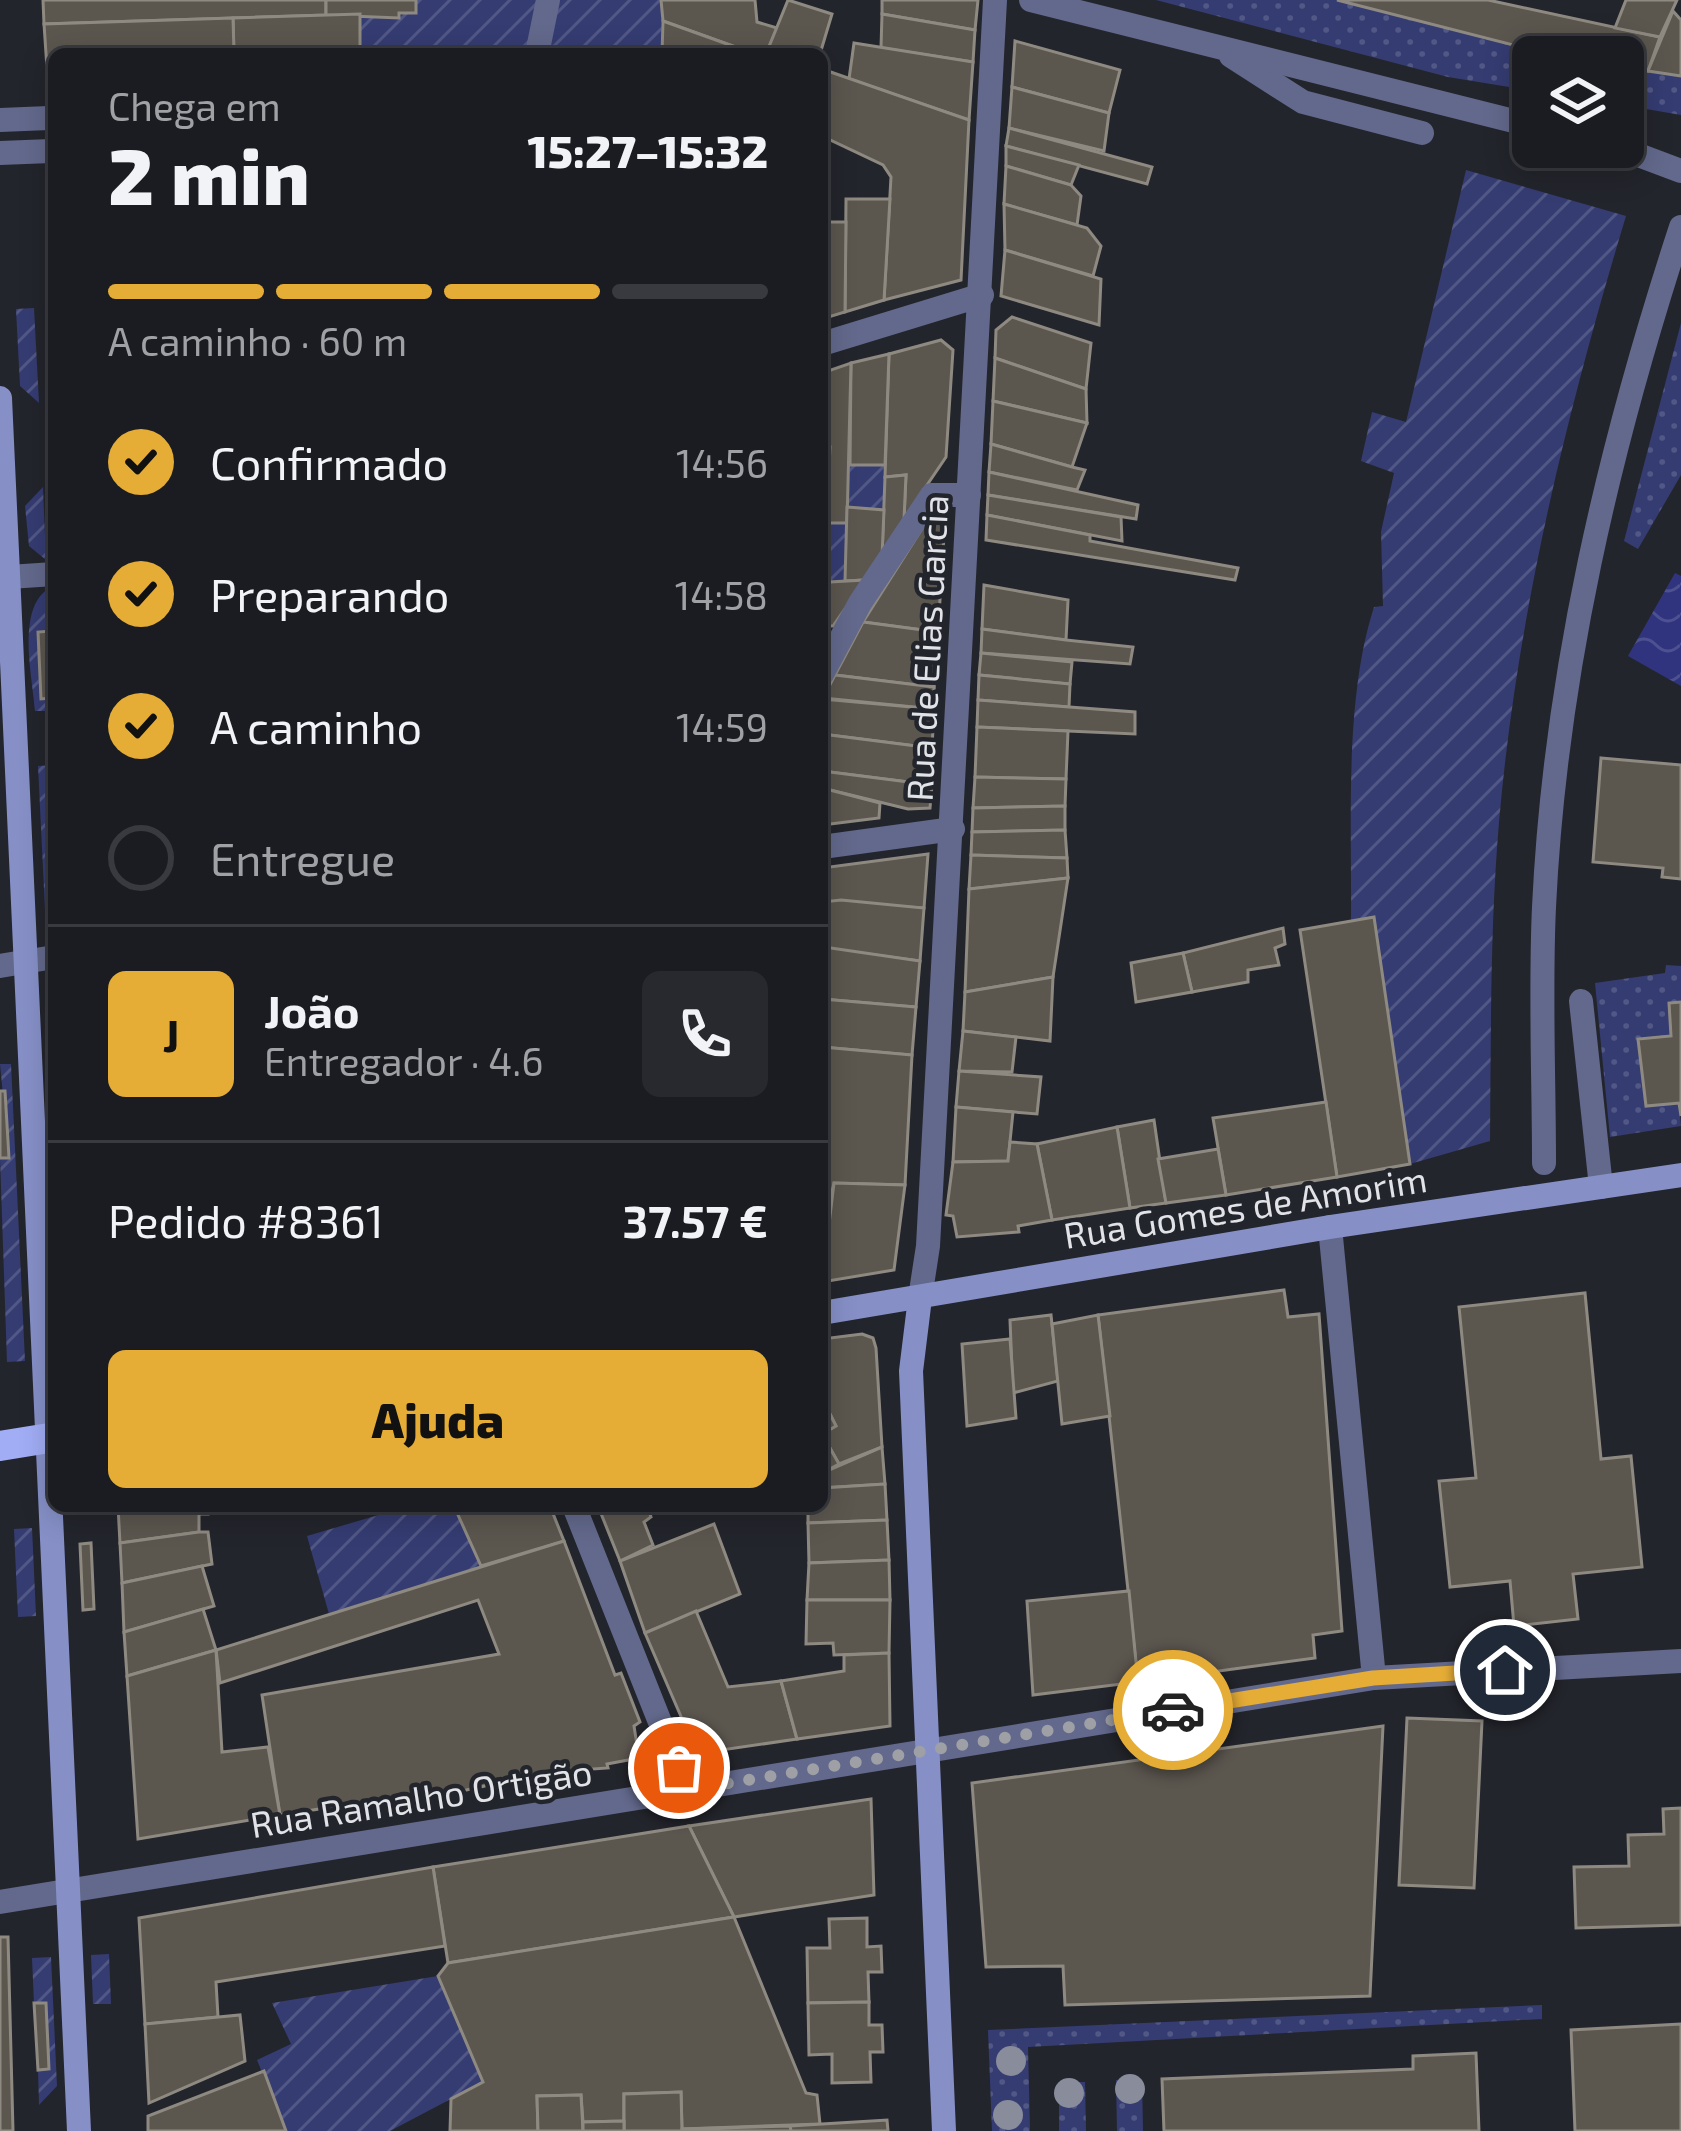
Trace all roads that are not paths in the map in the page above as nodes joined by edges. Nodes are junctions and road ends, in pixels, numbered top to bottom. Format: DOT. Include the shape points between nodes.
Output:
graph roads {
  1 [pos="548,0"];
  2 [pos="995,0"];
  3 [pos="1031,0"];
  4 [pos="538,48"];
  5 [pos="1213,48"];
  6 [pos="48,118"];
  7 [pos="0,121"];
  8 [pos="1512,121"];
  9 [pos="1422,133"];
  10 [pos="48,151"];
  11 [pos="0,153"];
  12 [pos="1644,158"];
  13 [pos="1681,172"];
  14 [pos="1681,227"];
  15 [pos="982,295"];
  16 [pos="828,342"];
  17 [pos="0,398"];
  18 [pos="969,495"];
  19 [pos="48,574"];
  20 [pos="9,577"];
  21 [pos="828,663"];
  22 [pos="9,785"];
  23 [pos="953,829"];
  24 [pos="828,846"];
  25 [pos="48,958"];
  26 [pos="26,962"];
  27 [pos="0,966"];
  28 [pos="1581,1000"];
  29 [pos="1544,1163"];
  30 [pos="1681,1175"];
  31 [pos="1601,1187"];
  32 [pos="1330,1227"];
  33 [pos="920,1298"];
  34 [pos="828,1312"];
  35 [pos="48,1380"];
  36 [pos="48,1438"];
  37 [pos="0,1447"];
  38 [pos="54,1512"];
  39 [pos="576,1512"];
  40 [pos="1681,1660"];
  41 [pos="1373,1678"];
  42 [pos="928,1750"];
  43 [pos="687,1790"];
  44 [pos="68,1891"];
  45 [pos="0,1902"];
  46 [pos="79,2131"];
  47 [pos="944,2131"];
  1 -- 4 [label="street"];
  2 -- 15 [label="street, Rua de Elias Garcia"];
  3 -- 5 [label="street"];
  5 -- 8 [label="street"];
  5 -- 9 [label="street" via="1304,102"];
  6 -- 7 [label="street"];
  10 -- 11 [label="street"];
  12 -- 13 [label="street"];
  14 -- 29 [label="street" via="1636,366 1573,642 1544,906"];
  15 -- 16 [label="street"];
  15 -- 18 [label="street, Rua de Elias Garcia"];
  17 -- 20 [label="main road"];
  18 -- 21 [label="street" via="932,495"];
  18 -- 23 [label="street, Rua de Elias Garcia"];
  19 -- 20 [label="street"];
  20 -- 22 [label="main road"];
  22 -- 26 [label="main road"];
  23 -- 24 [label="street"];
  23 -- 33 [label="street, Rua de Elias Garcia"];
  25 -- 26 [label="street"];
  26 -- 27 [label="street"];
  26 -- 35 [label="main road"];
  28 -- 31 [label="street"];
  30 -- 31 [label="main road, Rua Gomes de Amorim"];
  31 -- 32 [label="main road, Rua Gomes de Amorim"];
  32 -- 33 [label="main road, Rua Gomes de Amorim"];
  32 -- 41 [label="street"];
  33 -- 34 [label="main road, Rua Gomes de Amorim"];
  33 -- 42 [label="main road" via="911,1371"];
  36 -- 37 [label="main road"];
  38 -- 44 [label="main road"];
  39 -- 43 [label="street"];
  40 -- 41 [label="street, Rua Ramalho Ortigão"];
  41 -- 42 [label="street, Rua Ramalho Ortigão"];
  42 -- 43 [label="street, Rua Ramalho Ortigão"];
  42 -- 47 [label="main road"];
  43 -- 44 [label="street, Rua Ramalho Ortigão"];
  44 -- 45 [label="street, Rua Ramalho Ortigão"];
  44 -- 46 [label="main road"];
}
